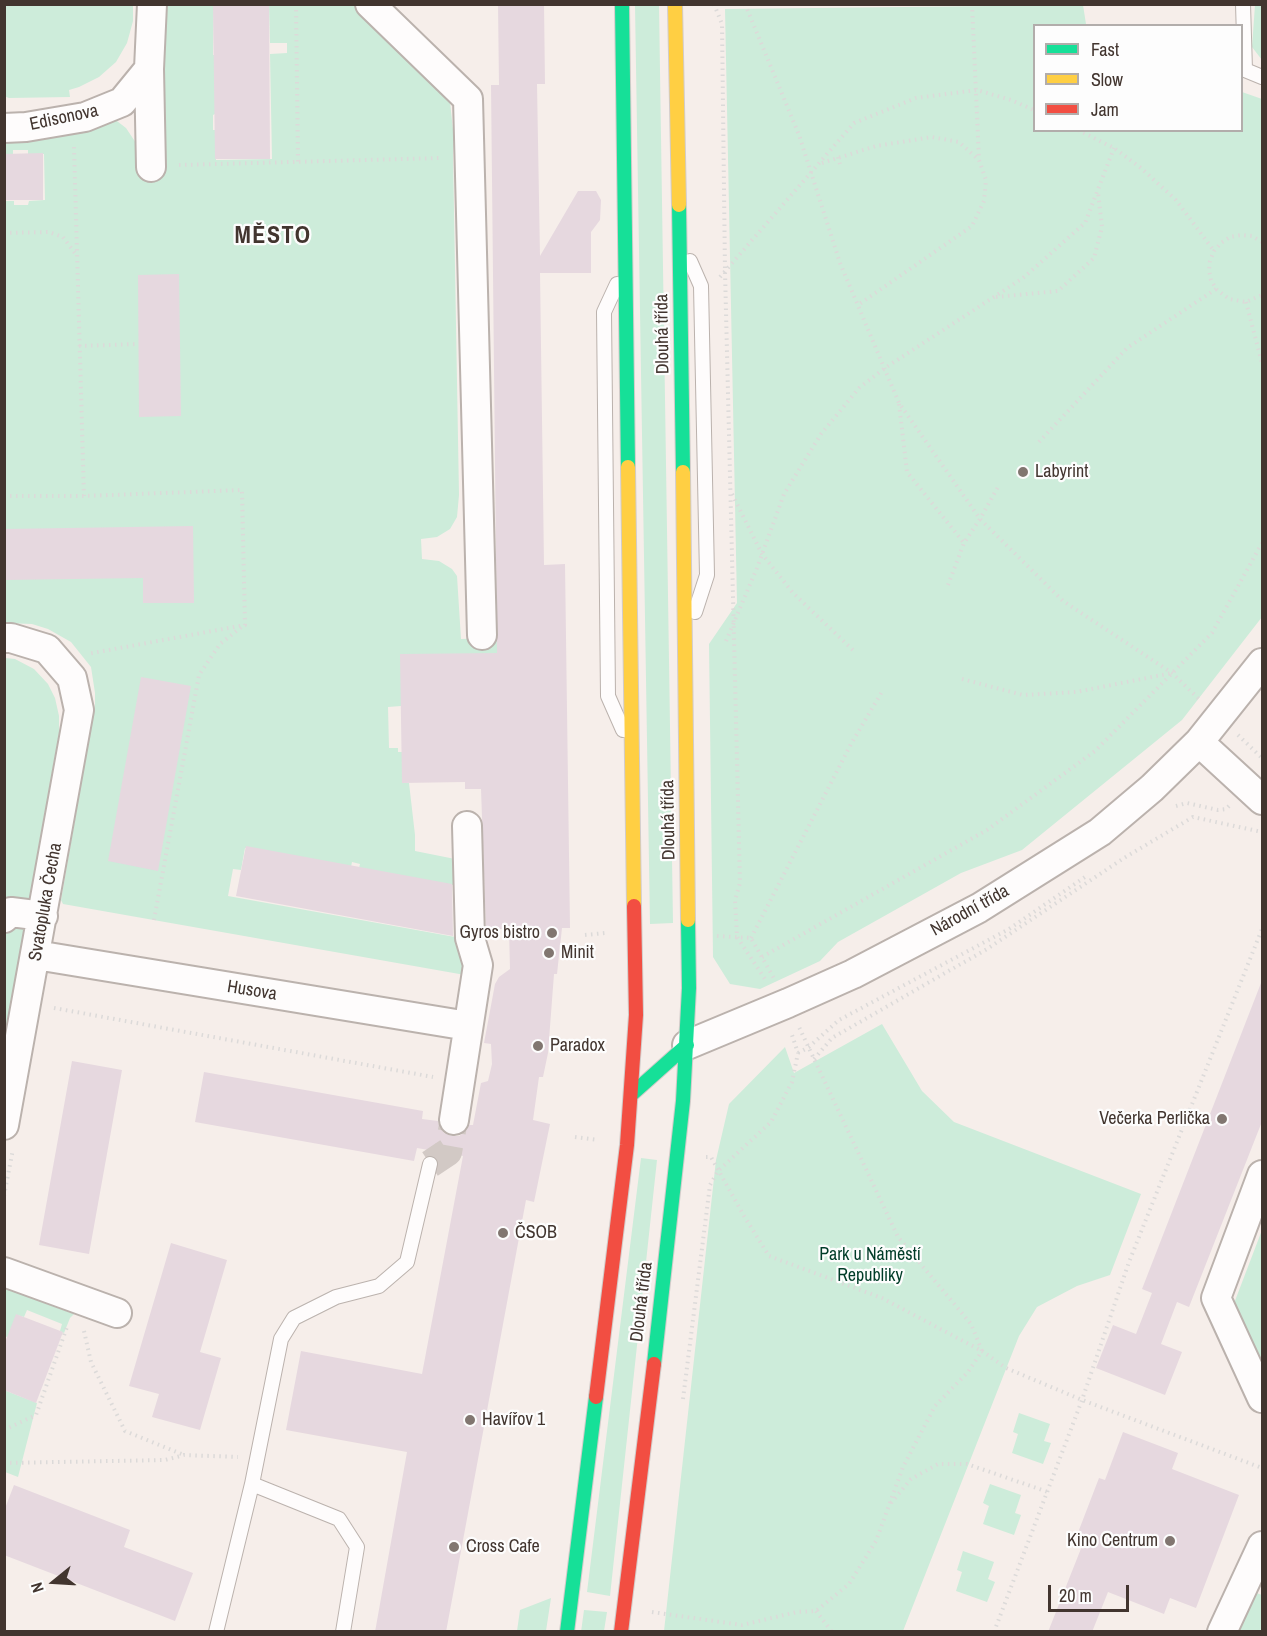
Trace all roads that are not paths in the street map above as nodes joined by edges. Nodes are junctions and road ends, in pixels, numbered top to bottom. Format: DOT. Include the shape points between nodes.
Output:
graph roads {
  1 [pos="152,4"];
  2 [pos="370,4"];
  3 [pos="622,4"];
  4 [pos="675,4"];
  5 [pos="1243,4"];
  6 [pos="149,69"];
  7 [pos="1263,77"];
  8 [pos="4,128"];
  9 [pos="164,166"];
  10 [pos="680,239"];
  11 [pos="626,265"];
  12 [pos="482,635"];
  13 [pos="4,638"];
  14 [pos="685,643"];
  15 [pos="1263,663"];
  16 [pos="1198,742"];
  17 [pos="632,752"];
  18 [pos="1263,801"];
  19 [pos="467,826"];
  20 [pos="43,916"];
  21 [pos="4,918"];
  22 [pos="36,955"];
  23 [pos="27,1004"];
  24 [pos="468,1026"];
  25 [pos="687,1045"];
  26 [pos="632,1094"];
  27 [pos="454,1120"];
  28 [pos="10,1132"];
  29 [pos="430,1164"];
  30 [pos="1263,1175"];
  31 [pos="4,1272"];
  32 [pos="117,1313"];
  33 [pos="1263,1398"];
  34 [pos="252,1484"];
  35 [pos="1263,1545"];
  36 [pos="216,1632"];
  37 [pos="343,1632"];
  38 [pos="567,1632"];
  39 [pos="621,1632"];
  40 [pos="1222,1632"];
  1 -- 6 [label="street"];
  2 -- 12 [label="street" via="468,99"];
  3 -- 11 [label="main road, Dlouhá třída"];
  4 -- 10 [label="main road, Dlouhá třída"];
  5 -- 7 [label="lane" via="1245,70"];
  6 -- 8 [label="street, Edisonova" via="122,102 85,117"];
  6 -- 9 [label="street"];
  10 -- 14 [label="main road, Dlouhá třída"];
  10 -- 14 [label="lane" via="701,286 707,563 707,575"];
  11 -- 17 [label="main road, Dlouhá třída"];
  11 -- 17 [label="lane" via="604,312 608,696"];
  13 -- 20 [label="street, Svatopluka Čecha" via="47,649 77,666 79,710"];
  14 -- 25 [label="main road, Dlouhá třída"];
  15 -- 16 [label="street, Národní třída"];
  16 -- 18 [label="street"];
  16 -- 25 [label="street, Národní třída" via="1100,832 979,908 853,974"];
  17 -- 26 [label="main road, Dlouhá třída" via="636,968"];
  19 -- 24 [label="street" via="470,938 478,965"];
  20 -- 21 [label="street" via="11,912"];
  20 -- 22 [label="street, Svatopluka Čecha"];
  22 -- 23 [label="street, Svatopluka Čecha"];
  22 -- 24 [label="street, Husova"];
  23 -- 28 [label="street, Svatopluka Čecha"];
  24 -- 27 [label="street"];
  25 -- 26 [label="main road, Národní třída"];
  25 -- 39 [label="main road, Dlouhá třída" via="678,1152"];
  26 -- 38 [label="main road, Dlouhá třída"];
  29 -- 34 [label="lane" via="407,1262 379,1286 336,1297 294,1318 281,1339"];
  30 -- 33 [label="street" via="1216,1298"];
  31 -- 32 [label="street" via="74,1309"];
  34 -- 36 [label="lane"];
  34 -- 37 [label="lane" via="339,1519 357,1547"];
  35 -- 40 [label="street"];
}
